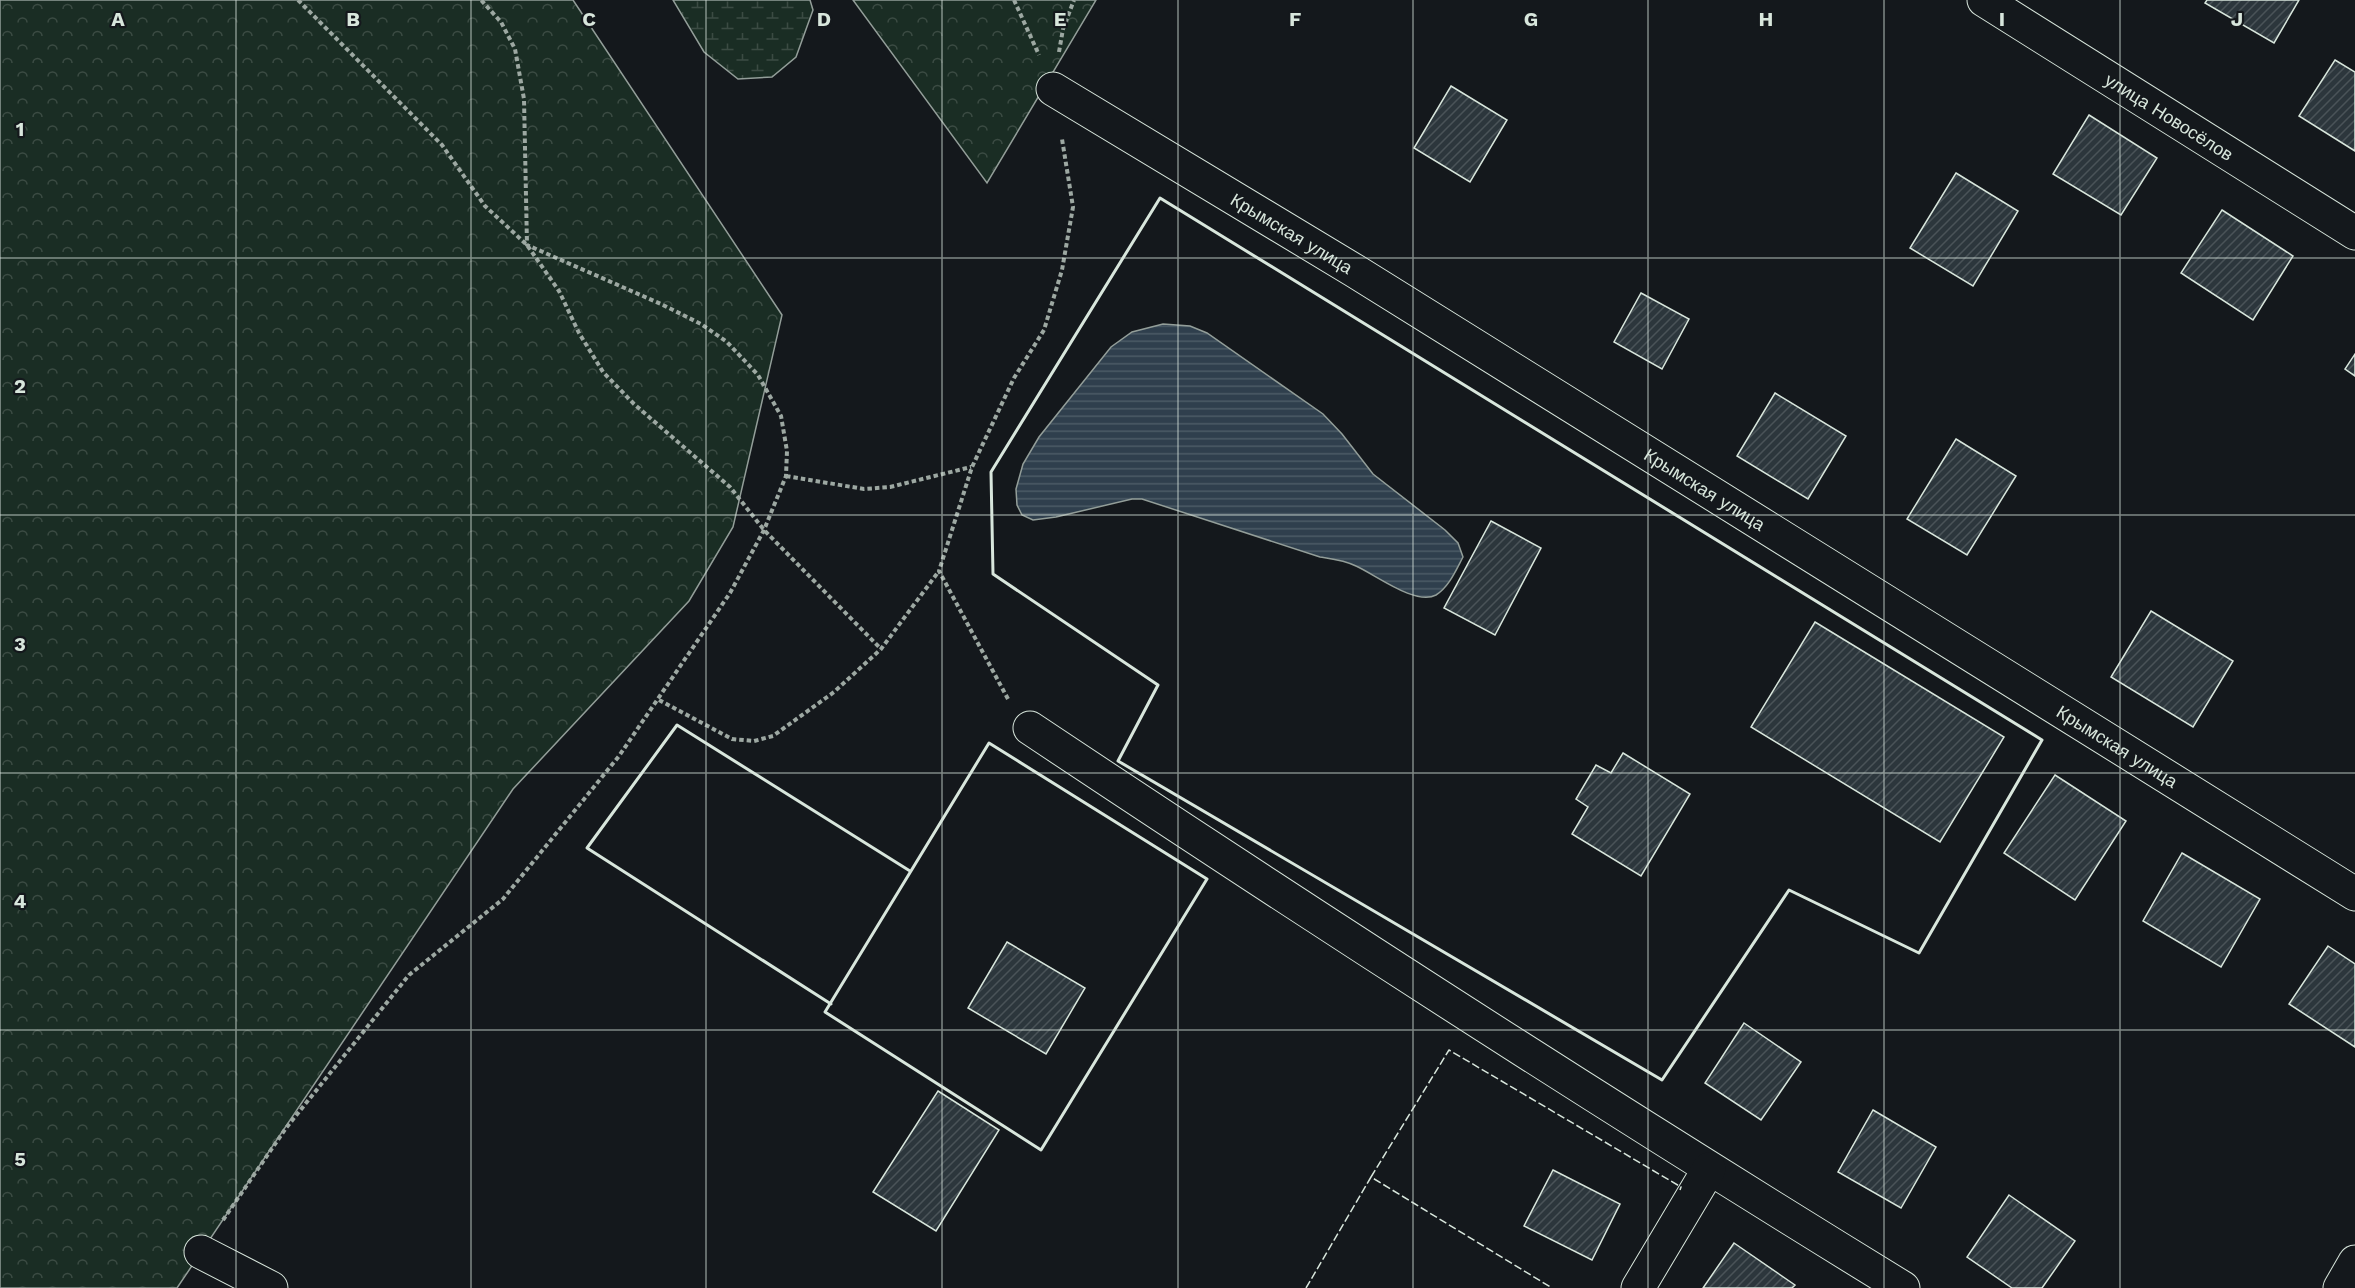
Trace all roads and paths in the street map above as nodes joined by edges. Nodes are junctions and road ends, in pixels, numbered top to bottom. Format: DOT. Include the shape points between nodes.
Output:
graph roads {
  1 [pos="298,0"];
  2 [pos="481,0"];
  3 [pos="1014,0"];
  4 [pos="1074,0"];
  5 [pos="1984,0"];
  6 [pos="1053,89"];
  7 [pos="2355,233"];
  8 [pos="527,245"];
  9 [pos="972,467"];
  10 [pos="786,476"];
  11 [pos="764,530"];
  12 [pos="939,571"];
  13 [pos="881,649"];
  14 [pos="658,700"];
  15 [pos="1030,728"];
  16 [pos="2355,894"];
  17 [pos="1709,1169"];
  18 [pos="201,1252"];
  19 [pos="2355,1262"];
  20 [pos="271,1288"];
  21 [pos="1638,1288"];
  22 [pos="1903,1288"];
  23 [pos="2340,1288"];
  1 -- 8 [label="path" via="442,145 485,207"];
  2 -- 8 [label="path" via="501,22 515,49 524,99"];
  3 -- 6 [label="path"];
  4 -- 6 [label="path" via="1063,29"];
  5 -- 7 [label="street, улица Новосёлов"];
  6 -- 9 [label="path" via="1073,207 1062,270 1044,330 1014,378"];
  6 -- 16 [label="street, Крымская улица" via="1355,271"];
  8 -- 10 [label="path" via="660,304 727,342 758,375 781,416 787,451"];
  8 -- 11 [label="path" via="559,291 603,372 730,488"];
  9 -- 10 [label="path" via="890,487 864,489"];
  9 -- 12 [label="path"];
  10 -- 11 [label="path"];
  11 -- 13 [label="path"];
  11 -- 14 [label="path" via="730,593"];
  12 -- 13 [label="path"];
  12 -- 15 [label="path" via="1010,704"];
  13 -- 14 [label="path" via="834,692 773,736 754,741 732,739"];
  14 -- 18 [label="path" via="619,756 503,899 409,975 286,1128"];
  15 -- 17 [label="street" via="1264,884"];
  17 -- 21 [label="street"];
  17 -- 22 [label="street"];
  18 -- 20 [label="street"];
  19 -- 23 [label="street"];
}
